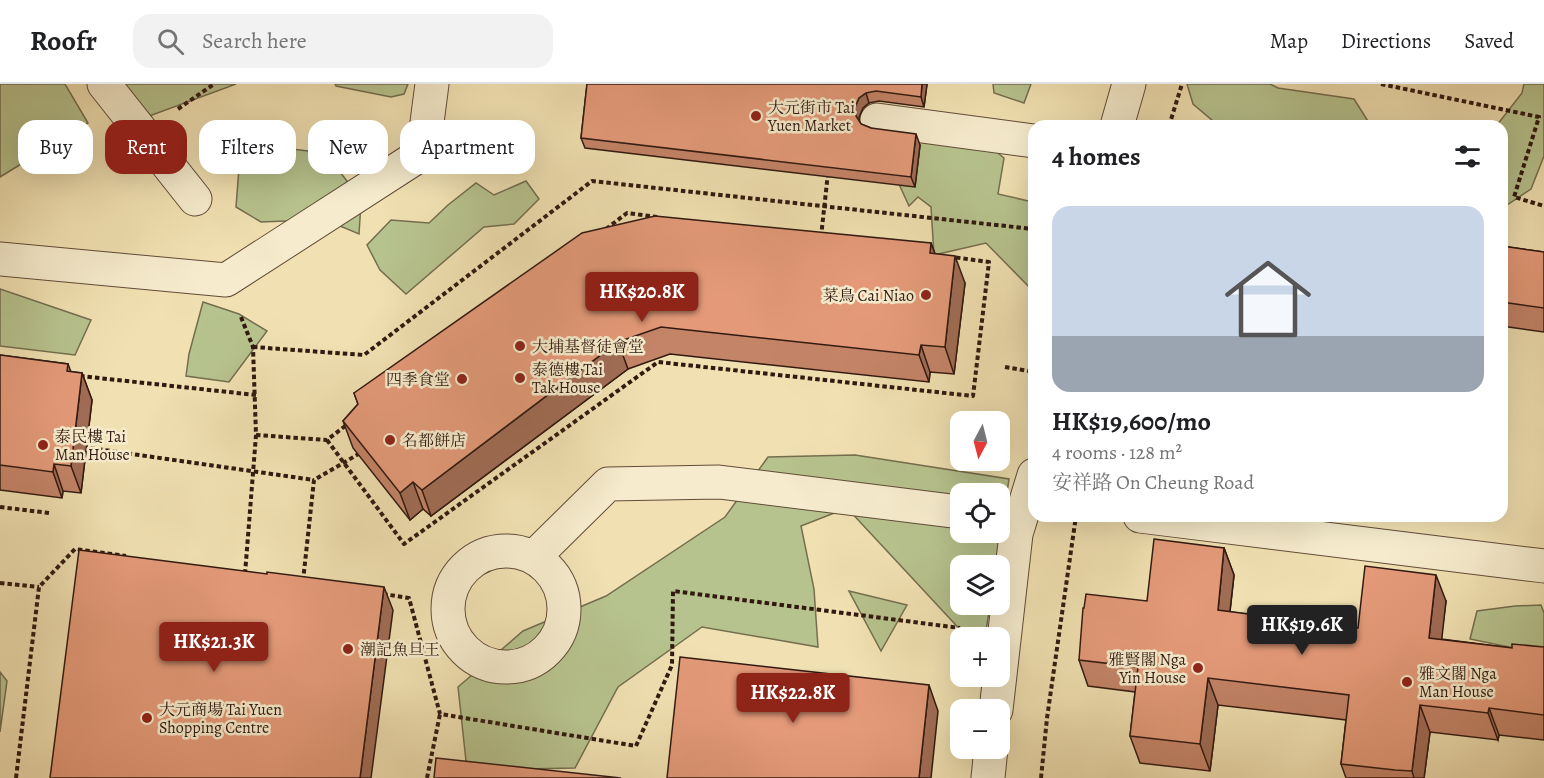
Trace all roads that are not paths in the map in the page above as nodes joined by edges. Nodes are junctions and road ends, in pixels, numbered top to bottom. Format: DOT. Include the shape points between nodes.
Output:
graph roads {
  1 [pos="104,84"];
  2 [pos="432,84"];
  3 [pos="1129,84"];
  4 [pos="877,120"];
  5 [pos="1119,120"];
  6 [pos="1028,140"];
  7 [pos="195,199"];
  8 [pos="0,259"];
  9 [pos="1028,494"];
  10 [pos="950,511"];
  11 [pos="1188,522"];
  12 [pos="1010,525"];
  13 [pos="1006,543"];
  14 [pos="534,557"];
  15 [pos="1544,566"];
  16 [pos="997,699"];
  17 [pos="990,759"];
  18 [pos="988,778"];
  1 -- 7 [label="street"];
  2 -- 8 [label="street" via="423,153 226,280"];
  3 -- 5 [label="street"];
  4 -- 6 [label="street"];
  9 -- 12 [label="street"];
  10 -- 14 [label="street" via="719,482 608,484"];
  11 -- 15 [label="street"];
  13 -- 16 [label="street"];
  17 -- 18 [label="street"];
}
